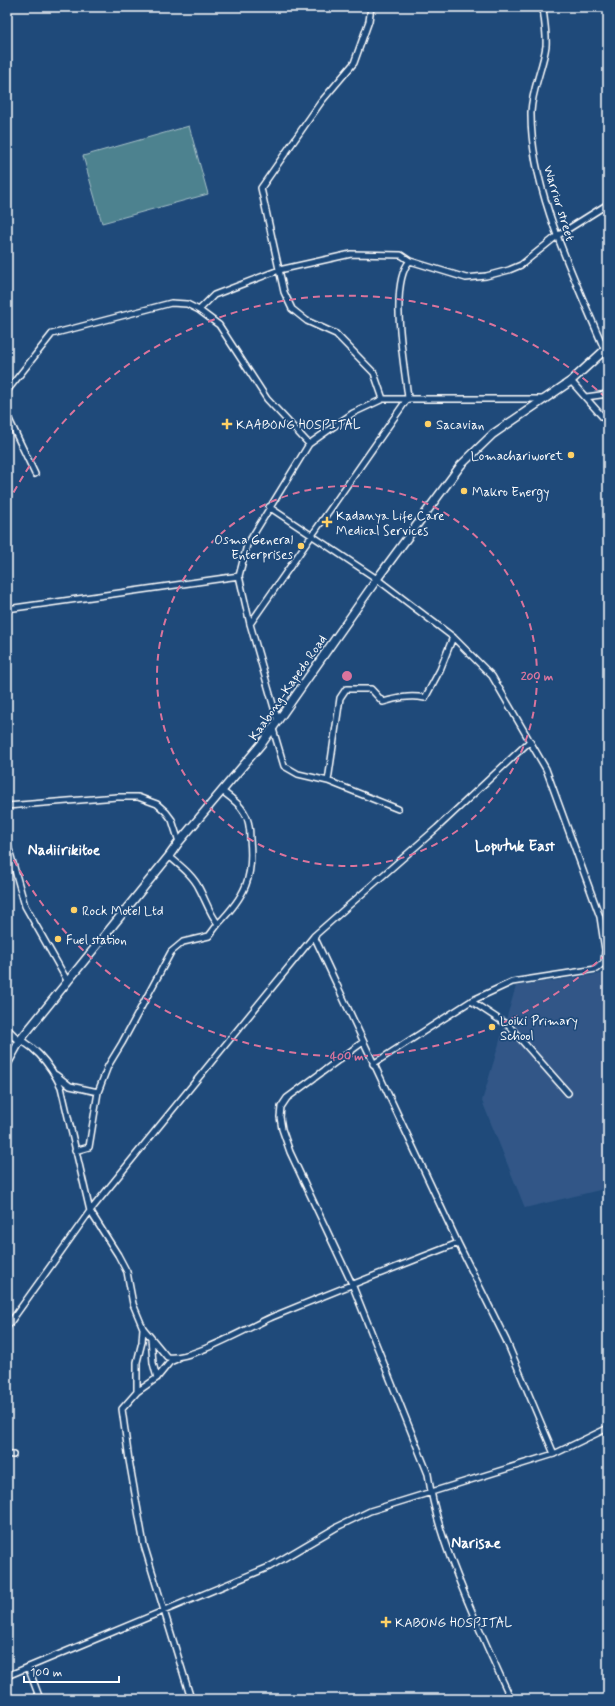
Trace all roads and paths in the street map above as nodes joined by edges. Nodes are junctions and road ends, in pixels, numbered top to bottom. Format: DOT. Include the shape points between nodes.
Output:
graph roads {
  1 [pos="371,7"];
  2 [pos="543,7"];
  3 [pos="608,204"];
  4 [pos="557,236"];
  5 [pos="410,261"];
  6 [pos="279,270"];
  7 [pos="199,310"];
  8 [pos="606,349"];
  9 [pos="571,381"];
  10 [pos="7,392"];
  11 [pos="608,394"];
  12 [pos="586,397"];
  13 [pos="408,398"];
  14 [pos="383,399"];
  15 [pos="544,399"];
  16 [pos="7,415"];
  17 [pos="608,423"];
  18 [pos="309,444"];
  19 [pos="35,474"];
  20 [pos="269,507"];
  21 [pos="312,535"];
  22 [pos="239,576"];
  23 [pos="377,579"];
  24 [pos="7,609"];
  25 [pos="250,624"];
  26 [pos="453,636"];
  27 [pos="278,722"];
  28 [pos="273,729"];
  29 [pos="530,741"];
  30 [pos="328,781"];
  31 [pos="222,791"];
  32 [pos="7,806"];
  33 [pos="398,809"];
  34 [pos="7,842"];
  35 [pos="179,842"];
  36 [pos="169,856"];
  37 [pos="218,924"];
  38 [pos="314,936"];
  39 [pos="68,982"];
  40 [pos="471,1001"];
  41 [pos="7,1028"];
  42 [pos="7,1035"];
  43 [pos="18,1038"];
  44 [pos="363,1042"];
  45 [pos="7,1064"];
  46 [pos="373,1064"];
  47 [pos="54,1074"];
  48 [pos="98,1092"];
  49 [pos="568,1093"];
  50 [pos="74,1151"];
  51 [pos="90,1211"];
  52 [pos="458,1244"];
  53 [pos="352,1284"];
  54 [pos="7,1328"];
  55 [pos="143,1328"];
  56 [pos="151,1338"];
  57 [pos="179,1357"];
  58 [pos="157,1378"];
  59 [pos="137,1392"];
  60 [pos="608,1428"];
  61 [pos="7,1454"];
  62 [pos="554,1454"];
  63 [pos="13,1455"];
  64 [pos="431,1491"];
  65 [pos="163,1610"];
  66 [pos="28,1667"];
  67 [pos="7,1676"];
  68 [pos="40,1699"];
  69 [pos="191,1699"];
  70 [pos="511,1699"];
  1 -- 6 [label="street" via="369,21 354,63 321,102 261,188"];
  2 -- 4 [label="street, Warrior street" via="546,46 531,112 538,176"];
  3 -- 4 [label="street"];
  4 -- 5 [label="street" via="520,265 486,276 466,278"];
  4 -- 8 [label="street, Warrior street"];
  5 -- 6 [label="street" via="401,255 351,254"];
  5 -- 13 [label="street" via="404,267 399,292 400,331"];
  6 -- 7 [label="street" via="214,295"];
  6 -- 14 [label="street" via="284,292 292,309 306,321 336,334 374,373"];
  7 -- 10 [label="street" via="188,304 171,303 52,334"];
  7 -- 18 [label="street" via="218,325 267,399"];
  8 -- 9 [label="main road, Kaabong-Kapedo Road"];
  9 -- 12 [label="street"];
  9 -- 15 [label="main road, Kaabong-Kapedo Road"];
  11 -- 12 [label="street"];
  12 -- 17 [label="street"];
  13 -- 14 [label="street"];
  13 -- 15 [label="street"];
  13 -- 21 [label="street"];
  14 -- 18 [label="street" via="354,413"];
  15 -- 23 [label="main road, Kaabong-Kapedo Road" via="493,434 461,465"];
  16 -- 19 [label="street"];
  18 -- 20 [label="street"];
  20 -- 21 [label="street"];
  20 -- 22 [label="street" via="247,545"];
  21 -- 23 [label="street"];
  21 -- 25 [label="street"];
  22 -- 24 [label="street"];
  22 -- 25 [label="street"];
  23 -- 26 [label="street"];
  23 -- 27 [label="main road, Kaabong-Kapedo Road"];
  25 -- 27 [label="street"];
  26 -- 29 [label="street" via="492,676"];
  26 -- 30 [label="street" via="440,670 424,698 413,696 382,702 371,689 346,689 340,698"];
  27 -- 28 [label="main road, Kaabong-Kapedo Road"];
  28 -- 30 [label="street" via="284,766 298,774"];
  28 -- 31 [label="main road, Kaabong-Kapedo Road"];
  29 -- 38 [label="street" via="437,828"];
  29 -- 40 [label="street" via="546,769 600,917 605,950 604,962 596,969 512,982"];
  30 -- 33 [label="street"];
  31 -- 35 [label="main road, Kaabong-Kapedo Road"];
  31 -- 37 [label="street" via="245,813 250,829 252,862 245,889 232,910"];
  32 -- 35 [label="street" via="122,796 148,799 157,804 172,820"];
  34 -- 39 [label="street" via="26,906"];
  35 -- 36 [label="main road, Kaabong-Kapedo Road"];
  36 -- 37 [label="street" via="199,887"];
  36 -- 39 [label="main road, Kaabong-Kapedo Road"];
  37 -- 48 [label="street" via="209,936 183,942 171,952 108,1066"];
  38 -- 44 [label="street"];
  38 -- 51 [label="street"];
  39 -- 43 [label="main road, Kaabong-Kapedo Road"];
  40 -- 46 [label="street"];
  40 -- 49 [label="street" via="509,1026"];
  41 -- 43 [label="street"];
  42 -- 43 [label="street"];
  43 -- 45 [label="main road, Kaabong-Kapedo Road"];
  43 -- 47 [label="street" via="40,1055"];
  44 -- 46 [label="street"];
  44 -- 53 [label="street" via="287,1098 281,1107 282,1129 290,1152"];
  46 -- 52 [label="street"];
  47 -- 48 [label="street" via="70,1086"];
  47 -- 50 [label="street" via="61,1087"];
  48 -- 50 [label="street" via="89,1147"];
  50 -- 51 [label="street"];
  51 -- 54 [label="street"];
  51 -- 55 [label="street" via="127,1272 133,1304"];
  52 -- 53 [label="street"];
  52 -- 62 [label="street" via="506,1340"];
  53 -- 57 [label="street"];
  53 -- 64 [label="street" via="428,1474"];
  55 -- 56 [label="street"];
  55 -- 59 [label="street" via="137,1362"];
  56 -- 57 [label="street" via="167,1356"];
  56 -- 58 [label="street"];
  57 -- 58 [label="street" via="170,1362"];
  58 -- 59 [label="street"];
  59 -- 65 [label="street" via="122,1409 144,1545"];
  60 -- 62 [label="street"];
  61 -- 63 [label="street"];
  62 -- 64 [label="street"];
  64 -- 65 [label="street" via="370,1511 269,1567"];
  64 -- 70 [label="street" via="447,1552"];
  65 -- 66 [label="street"];
  65 -- 69 [label="street"];
  66 -- 67 [label="street"];
  66 -- 68 [label="street"];
}
